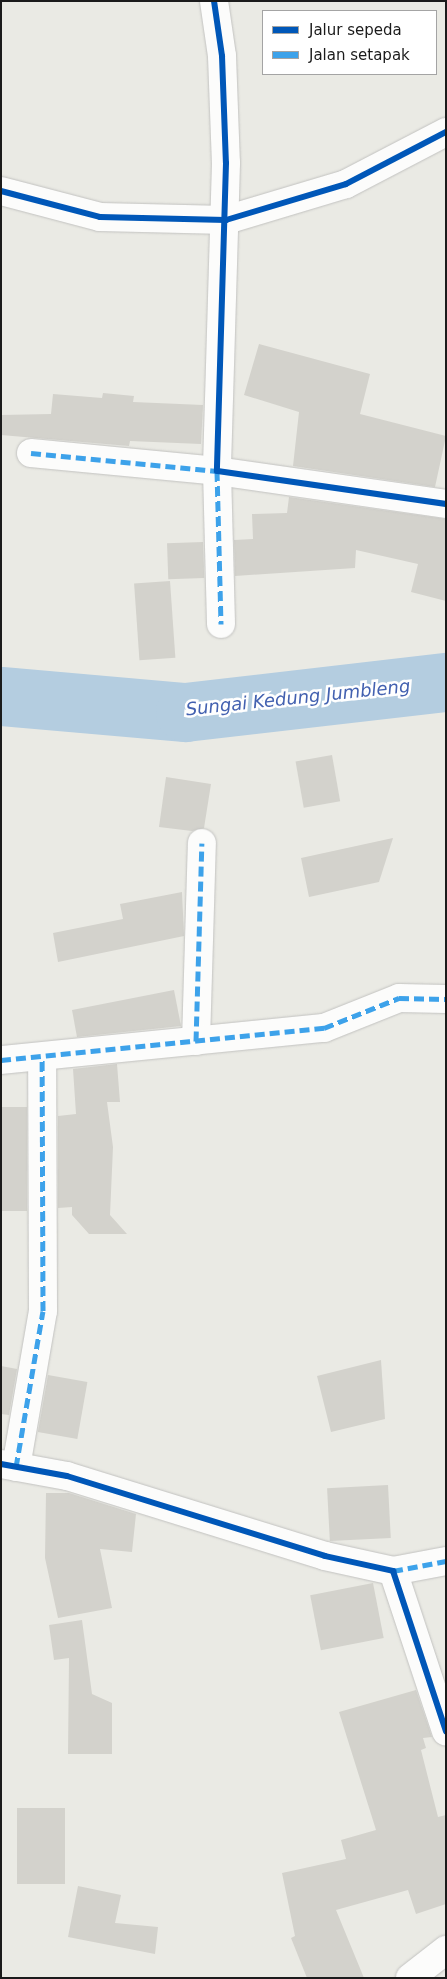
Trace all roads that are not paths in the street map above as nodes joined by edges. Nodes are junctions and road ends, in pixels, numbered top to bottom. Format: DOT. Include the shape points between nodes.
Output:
graph roads {
  1 [pos="214,1"];
  2 [pos="446,132"];
  3 [pos="1,191"];
  4 [pos="226,220"];
  5 [pos="31,454"];
  6 [pos="218,471"];
  7 [pos="446,504"];
  8 [pos="221,624"];
  9 [pos="202,843"];
  10 [pos="446,1000"];
  11 [pos="196,1042"];
  12 [pos="42,1057"];
  13 [pos="1,1060"];
  14 [pos="9,1466"];
  15 [pos="446,1561"];
  16 [pos="393,1571"];
  17 [pos="446,1731"];
  18 [pos="446,1950"];
  19 [pos="410,1978"];
  1 -- 4 [label="street" via="222,56"];
  2 -- 4 [label="street" via="346,184"];
  3 -- 4 [label="street" via="100,216"];
  4 -- 6 [label="street"];
  5 -- 6 [label="street"];
  6 -- 7 [label="street"];
  6 -- 8 [label="street"];
  9 -- 11 [label="street"];
  10 -- 11 [label="street" via="399,998 324,1028"];
  11 -- 12 [label="street"];
  12 -- 13 [label="street"];
  12 -- 14 [label="street" via="43,1311 38,1356"];
  14 -- 16 [label="street" via="67,1476 326,1556"];
  15 -- 16 [label="street"];
  16 -- 17 [label="street"];
  18 -- 19 [label="street"];
}
